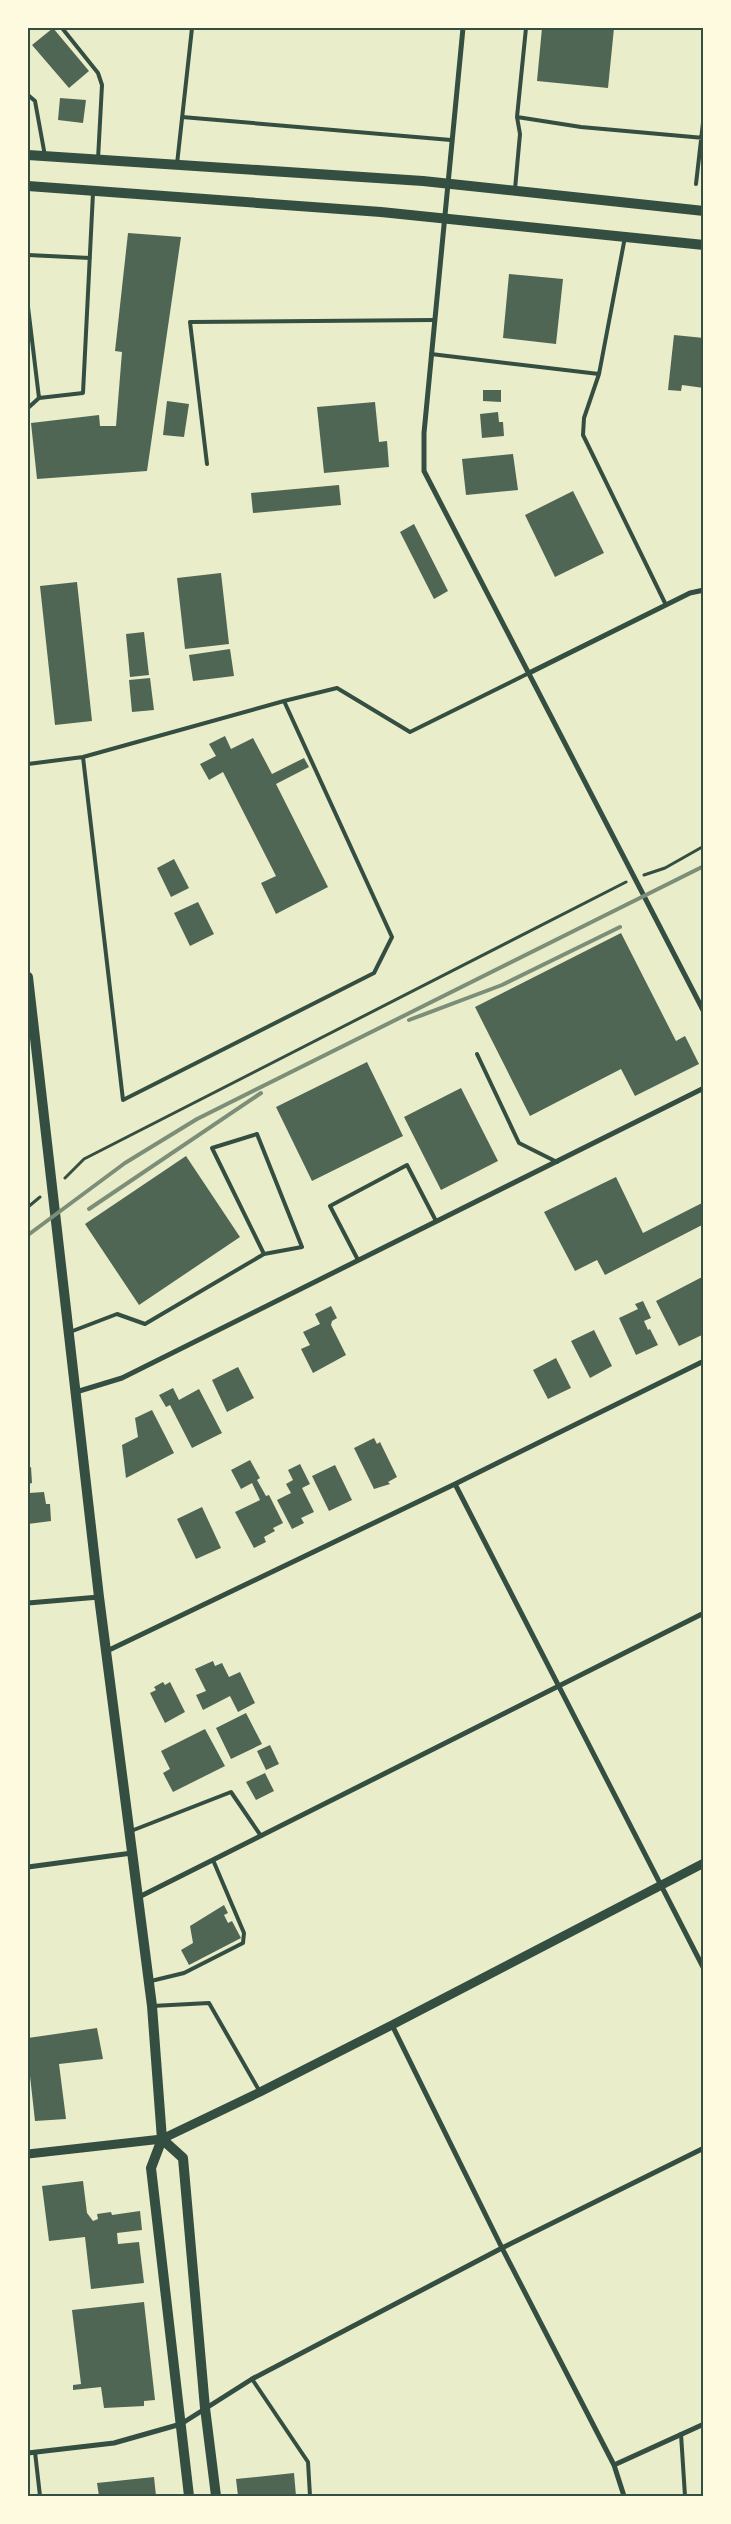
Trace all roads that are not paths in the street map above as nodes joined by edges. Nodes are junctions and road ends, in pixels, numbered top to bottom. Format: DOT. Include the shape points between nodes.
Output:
graph roads {
  1 [pos="62,28"];
  2 [pos="192,28"];
  3 [pos="463,28"];
  4 [pos="526,28"];
  5 [pos="28,95"];
  6 [pos="704,114"];
  7 [pos="182,117"];
  8 [pos="517,117"];
  9 [pos="702,138"];
  10 [pos="451,140"];
  11 [pos="28,155"];
  12 [pos="45,156"];
  13 [pos="98,159"];
  14 [pos="177,165"];
  15 [pos="446,184"];
  16 [pos="696,184"];
  17 [pos="28,186"];
  18 [pos="93,190"];
  19 [pos="515,191"];
  20 [pos="704,211"];
  21 [pos="443,218"];
  22 [pos="625,237"];
  23 [pos="704,245"];
  24 [pos="28,255"];
  25 [pos="90,258"];
  26 [pos="28,306"];
  27 [pos="434,320"];
  28 [pos="431,354"];
  29 [pos="599,374"];
  30 [pos="39,398"];
  31 [pos="28,408"];
  32 [pos="207,464"];
  33 [pos="704,590"];
  34 [pos="666,605"];
  35 [pos="529,673"];
  36 [pos="284,701"];
  37 [pos="83,757"];
  38 [pos="28,764"];
  39 [pos="28,977"];
  40 [pos="704,1012"];
  41 [pos="30,1016"];
  42 [pos="477,1054"];
  43 [pos="704,1088"];
  44 [pos="557,1162"];
  45 [pos="436,1221"];
  46 [pos="264,1254"];
  47 [pos="358,1260"];
  48 [pos="70,1332"];
  49 [pos="704,1361"];
  50 [pos="76,1392"];
  51 [pos="455,1484"];
  52 [pos="100,1596"];
  53 [pos="28,1603"];
  54 [pos="704,1613"];
  55 [pos="107,1651"];
  56 [pos="558,1687"];
  57 [pos="129,1832"];
  58 [pos="261,1836"];
  59 [pos="132,1853"];
  60 [pos="213,1860"];
  61 [pos="704,1864"];
  62 [pos="28,1867"];
  63 [pos="661,1885"];
  64 [pos="139,1897"];
  65 [pos="704,1969"];
  66 [pos="149,1981"];
  67 [pos="152,2006"];
  68 [pos="392,2025"];
  69 [pos="260,2092"];
  70 [pos="162,2139"];
  71 [pos="704,2148"];
  72 [pos="28,2154"];
  73 [pos="502,2248"];
  74 [pos="252,2379"];
  75 [pos="205,2408"];
  76 [pos="182,2424"];
  77 [pos="704,2424"];
  78 [pos="681,2434"];
  79 [pos="35,2452"];
  80 [pos="28,2453"];
  81 [pos="614,2465"];
  82 [pos="40,2496"];
  83 [pos="189,2496"];
  84 [pos="216,2496"];
  85 [pos="310,2496"];
  86 [pos="624,2496"];
  87 [pos="685,2496"];
  1 -- 13 [label="lane" via="98,73 102,85"];
  2 -- 7 [label="lane"];
  3 -- 10 [label="street"];
  4 -- 8 [label="lane"];
  5 -- 12 [label="lane" via="35,101"];
  6 -- 9 [label="lane"];
  7 -- 10 [label="lane"];
  7 -- 14 [label="lane"];
  8 -- 9 [label="lane" via="581,127"];
  8 -- 19 [label="lane" via="520,134"];
  9 -- 16 [label="lane"];
  10 -- 15 [label="street"];
  11 -- 12 [label="main road"];
  12 -- 13 [label="main road"];
  13 -- 14 [label="main road"];
  14 -- 15 [label="main road"];
  15 -- 19 [label="main road"];
  15 -- 21 [label="street"];
  17 -- 18 [label="main road"];
  18 -- 21 [label="main road"];
  18 -- 25 [label="lane"];
  19 -- 20 [label="main road"];
  21 -- 22 [label="main road"];
  21 -- 27 [label="street"];
  22 -- 23 [label="main road"];
  22 -- 29 [label="lane"];
  24 -- 25 [label="lane"];
  25 -- 30 [label="lane" via="83,393"];
  26 -- 30 [label="lane"];
  27 -- 28 [label="street"];
  27 -- 32 [label="lane" via="190,322"];
  28 -- 29 [label="lane"];
  28 -- 35 [label="street" via="424,471"];
  29 -- 34 [label="lane" via="584,418 584,435"];
  30 -- 31 [label="lane"];
  33 -- 34 [label="street"];
  34 -- 35 [label="street"];
  35 -- 36 [label="lane" via="410,732 337,688"];
  35 -- 40 [label="street"];
  36 -- 37 [label="lane"];
  36 -- 37 [label="lane" via="392,937 374,973 123,1100"];
  37 -- 38 [label="lane"];
  39 -- 41 [label="main road"];
  41 -- 48 [label="main road"];
  42 -- 44 [label="lane" via="520,1143"];
  43 -- 44 [label="street"];
  44 -- 45 [label="street"];
  45 -- 47 [label="street"];
  45 -- 47 [label="lane" via="407,1166 330,1206"];
  46 -- 46 [label="lane" via="212,1148 257,1134 302,1247"];
  46 -- 48 [label="lane" via="145,1324 117,1314"];
  47 -- 50 [label="street" via="122,1378"];
  48 -- 50 [label="main road"];
  49 -- 51 [label="street"];
  50 -- 52 [label="main road"];
  51 -- 55 [label="street"];
  51 -- 56 [label="street"];
  52 -- 53 [label="street"];
  52 -- 55 [label="main road"];
  54 -- 56 [label="street"];
  55 -- 57 [label="main road"];
  56 -- 58 [label="street"];
  56 -- 63 [label="street"];
  57 -- 58 [label="lane" via="231,1792"];
  57 -- 59 [label="main road"];
  58 -- 60 [label="street"];
  59 -- 62 [label="street"];
  59 -- 64 [label="main road"];
  60 -- 64 [label="street"];
  60 -- 66 [label="lane" via="244,1933 243,1943 184,1974"];
  61 -- 63 [label="street"];
  63 -- 65 [label="street"];
  63 -- 68 [label="street"];
  64 -- 66 [label="main road"];
  66 -- 67 [label="main road"];
  67 -- 69 [label="lane" via="209,2003"];
  67 -- 70 [label="main road"];
  68 -- 69 [label="street"];
  68 -- 73 [label="street"];
  69 -- 70 [label="street"];
  70 -- 72 [label="street"];
  70 -- 75 [label="main road" via="183,2158"];
  70 -- 76 [label="main road" via="151,2168"];
  71 -- 73 [label="street"];
  73 -- 74 [label="street"];
  73 -- 81 [label="street"];
  74 -- 75 [label="street"];
  74 -- 85 [label="lane" via="308,2462"];
  75 -- 76 [label="street"];
  75 -- 84 [label="main road"];
  76 -- 79 [label="street" via="114,2443"];
  76 -- 83 [label="main road"];
  77 -- 78 [label="street"];
  78 -- 81 [label="street"];
  78 -- 87 [label="lane"];
  79 -- 80 [label="street"];
  79 -- 82 [label="lane"];
  81 -- 86 [label="street"];
}
